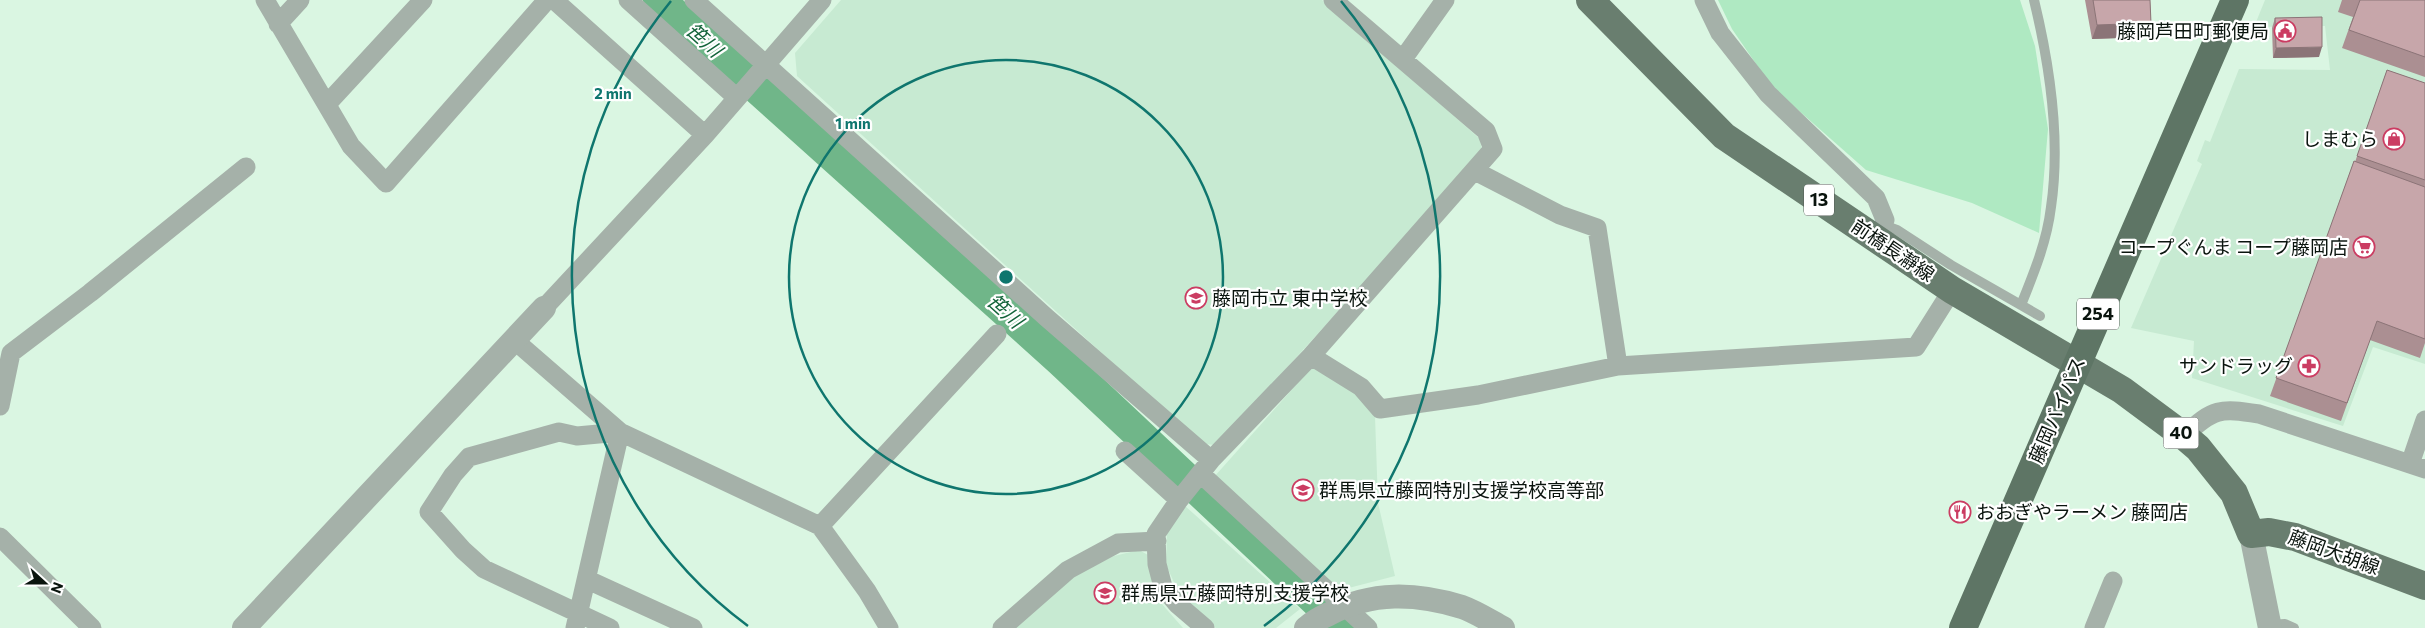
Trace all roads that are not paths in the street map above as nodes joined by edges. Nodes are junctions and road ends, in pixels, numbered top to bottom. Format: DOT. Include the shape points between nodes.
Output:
graph roads {
  1 [pos="265,0"];
  2 [pos="300,0"];
  3 [pos="423,0"];
  4 [pos="547,0"];
  5 [pos="554,0"];
  6 [pos="628,0"];
  7 [pos="694,0"];
  8 [pos="822,0"];
  9 [pos="1333,0"];
  10 [pos="1445,0"];
  11 [pos="1590,0"];
  12 [pos="1704,0"];
  13 [pos="2034,0"];
  14 [pos="2235,0"];
  15 [pos="278,24"];
  16 [pos="1404,59"];
  17 [pos="761,70"];
  18 [pos="739,96"];
  19 [pos="327,104"];
  20 [pos="705,134"];
  21 [pos="246,168"];
  22 [pos="1475,171"];
  23 [pos="1880,232"];
  24 [pos="1952,290"];
  25 [pos="2021,305"];
  26 [pos="544,308"];
  27 [pos="2040,316"];
  28 [pos="997,334"];
  29 [pos="514,340"];
  30 [pos="1311,356"];
  31 [pos="2077,362"];
  32 [pos="1618,366"];
  33 [pos="0,406"];
  34 [pos="2425,420"];
  35 [pos="620,432"];
  36 [pos="2184,436"];
  37 [pos="1126,451"];
  38 [pos="2417,466"];
  39 [pos="1206,467"];
  40 [pos="1179,500"];
  41 [pos="820,526"];
  42 [pos="2251,534"];
  43 [pos="0,537"];
  44 [pos="1157,542"];
  45 [pos="588,580"];
  46 [pos="2113,581"];
  47 [pos="2425,586"];
  48 [pos="1330,614"];
  49 [pos="577,621"];
  50 [pos="2270,626"];
  51 [pos="92,628"];
  52 [pos="244,628"];
  53 [pos="610,628"];
  54 [pos="693,628"];
  55 [pos="889,628"];
  56 [pos="1002,628"];
  57 [pos="1205,628"];
  58 [pos="1368,628"];
  59 [pos="1503,628"];
  60 [pos="1963,628"];
  61 [pos="2094,628"];
  62 [pos="2294,628"];
  1 -- 15 [label="street"];
  2 -- 15 [label="street"];
  3 -- 19 [label="street"];
  4 -- 19 [label="street" via="386,183 351,146"];
  5 -- 20 [label="street"];
  6 -- 18 [label="street"];
  7 -- 17 [label="street"];
  8 -- 17 [label="street"];
  9 -- 16 [label="street"];
  10 -- 16 [label="street"];
  11 -- 23 [label="main road, 前橋長瀞線 / 13" via="1724,136"];
  12 -- 23 [label="street" via="1720,33 1768,94 1876,198 1885,220"];
  13 -- 25 [label="lane" via="2042,33 2054,148 2051,207 2037,265"];
  14 -- 31 [label="highway, 藤岡バイパス / 254"];
  15 -- 19 [label="street"];
  16 -- 22 [label="street" via="1486,131 1493,149"];
  17 -- 18 [label="street"];
  17 -- 39 [label="street" via="1040,312"];
  18 -- 20 [label="street"];
  20 -- 26 [label="street"];
  21 -- 33 [label="street" via="11,353"];
  22 -- 30 [label="street"];
  22 -- 32 [label="street" via="1560,215 1597,228"];
  23 -- 24 [label="main road, 前橋長瀞線 / 13"];
  23 -- 25 [label="lane" via="1898,230"];
  24 -- 31 [label="main road, 前橋長瀞線 / 13"];
  24 -- 32 [label="street" via="1916,347"];
  25 -- 27 [label="lane"];
  26 -- 29 [label="street"];
  28 -- 41 [label="street"];
  29 -- 35 [label="street"];
  29 -- 52 [label="street"];
  30 -- 32 [label="street" via="1361,387 1380,409 1478,395"];
  30 -- 39 [label="street"];
  31 -- 36 [label="main road, 40" via="2122,390"];
  31 -- 60 [label="highway, 藤岡バイパス / 254"];
  34 -- 38 [label="street"];
  35 -- 41 [label="street"];
  35 -- 45 [label="street"];
  35 -- 49 [label="street" via="577,436 559,432 469,457 452,476 429,512 484,569"];
  36 -- 38 [label="street" via="2216,411 2239,411 2259,414"];
  36 -- 42 [label="main road, 40" via="2198,448 2234,493"];
  37 -- 40 [label="street"];
  39 -- 40 [label="street"];
  39 -- 48 [label="street"];
  40 -- 44 [label="street" via="1156,534"];
  41 -- 55 [label="street" via="867,591"];
  42 -- 47 [label="main road, 藤岡大胡線" via="2269,532 2294,537"];
  42 -- 50 [label="street"];
  43 -- 51 [label="street"];
  44 -- 56 [label="street" via="1118,544 1068,570"];
  44 -- 57 [label="street" via="1157,564 1163,587"];
  45 -- 49 [label="street"];
  45 -- 54 [label="street"];
  46 -- 61 [label="street"];
  48 -- 58 [label="street"];
  48 -- 59 [label="street" via="1373,598 1415,596 1464,608"];
  49 -- 53 [label="street"];
  50 -- 62 [label="lane" via="2286,624"];
}
